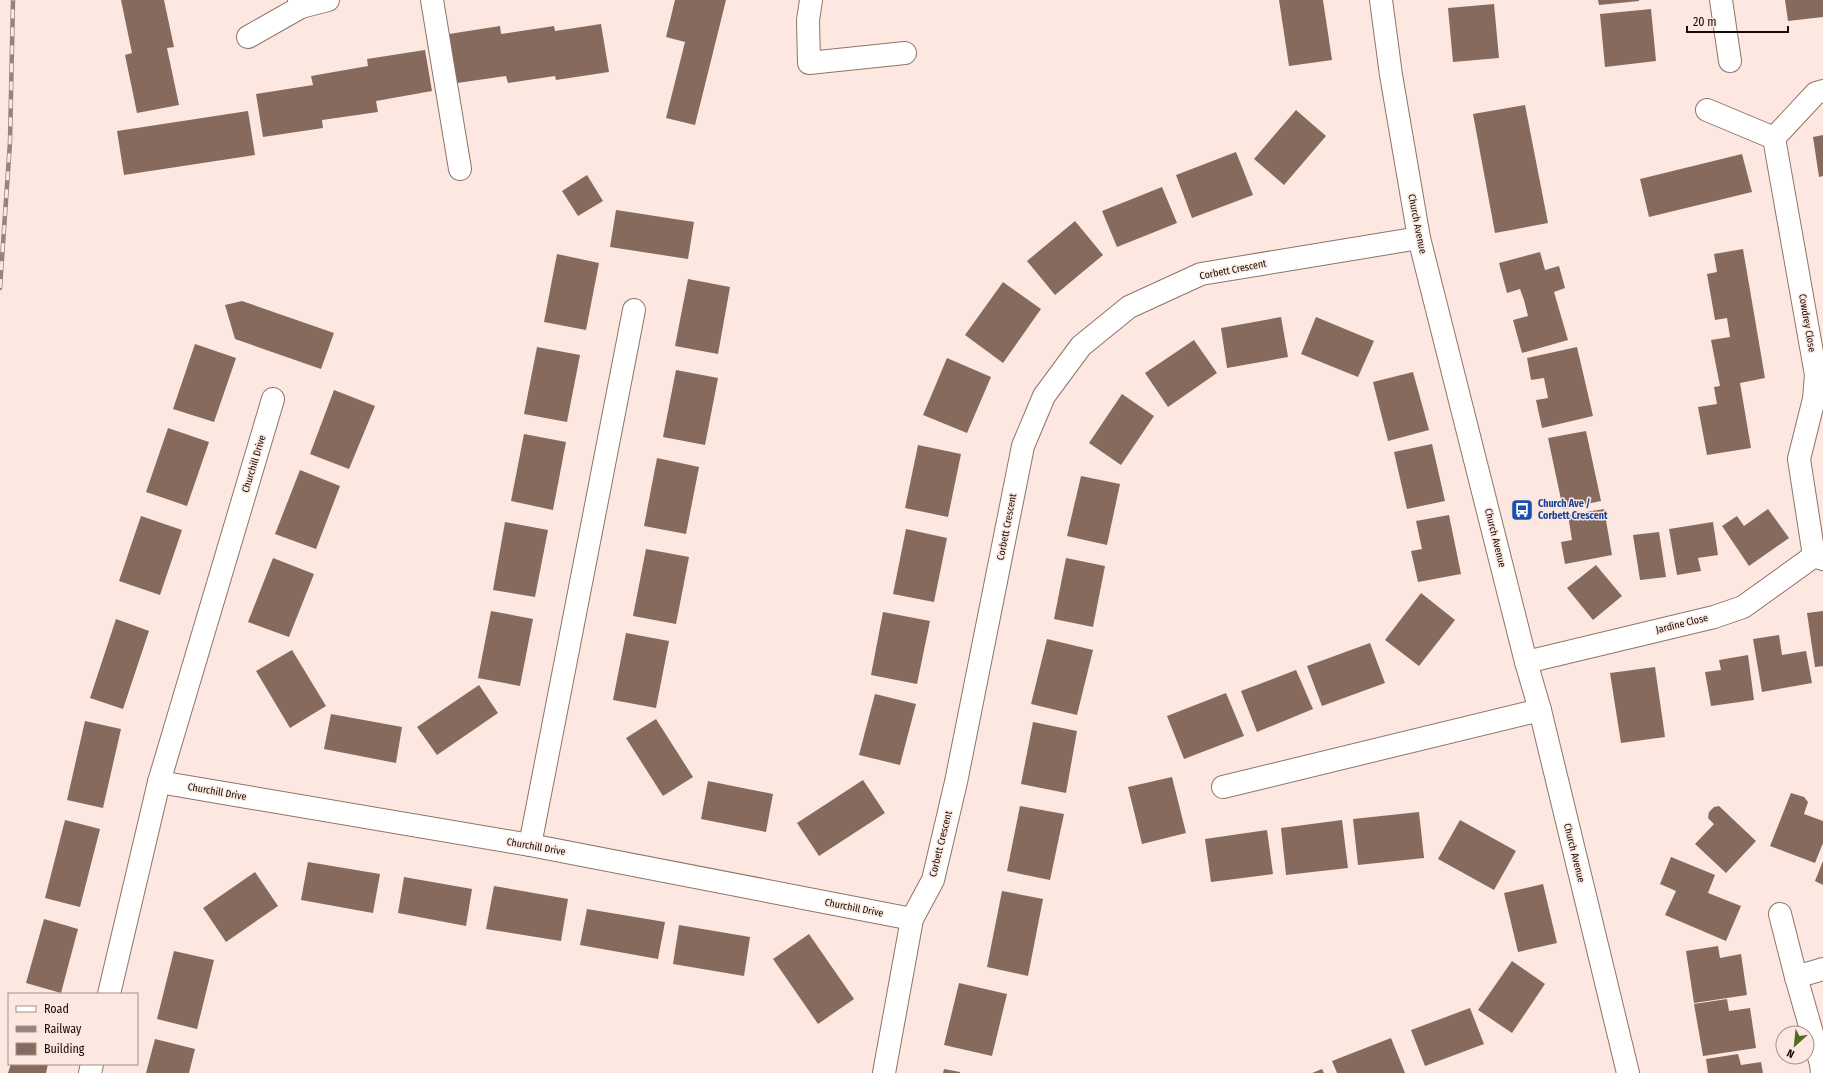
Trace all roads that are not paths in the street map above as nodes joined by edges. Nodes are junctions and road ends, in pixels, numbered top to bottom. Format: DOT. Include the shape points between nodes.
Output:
graph roads {
  1 [pos="328,0"];
  2 [pos="432,0"];
  3 [pos="812,0"];
  4 [pos="1381,0"];
  5 [pos="1721,0"];
  6 [pos="300,3"];
  7 [pos="248,36"];
  8 [pos="905,53"];
  9 [pos="1730,61"];
  10 [pos="1820,92"];
  11 [pos="1707,110"];
  12 [pos="1774,138"];
  13 [pos="460,170"];
  14 [pos="1419,238"];
  15 [pos="634,310"];
  16 [pos="273,398"];
  17 [pos="1818,557"];
  18 [pos="1526,662"];
  19 [pos="1540,710"];
  20 [pos="158,782"];
  21 [pos="1223,787"];
  22 [pos="530,845"];
  23 [pos="1780,914"];
  24 [pos="912,919"];
  25 [pos="1823,969"];
  26 [pos="1796,977"];
  27 [pos="109,993"];
  28 [pos="884,1073"];
  29 [pos="1628,1073"];
  30 [pos="1822,1073"];
  1 -- 6 [label="street"];
  2 -- 13 [label="street"];
  3 -- 8 [label="street" via="808,20 809,62"];
  4 -- 14 [label="street, Church Avenue"];
  5 -- 9 [label="street"];
  6 -- 7 [label="street"];
  10 -- 12 [label="street"];
  11 -- 12 [label="street"];
  12 -- 17 [label="street, Cowdrey Close" via="1816,375 1814,399 1799,459"];
  14 -- 18 [label="street, Church Avenue"];
  14 -- 24 [label="street, Corbett Crescent" via="1201,274 1129,307 1080,346 1044,396 1023,446 956,782 932,880"];
  15 -- 22 [label="street"];
  16 -- 20 [label="street, Churchill Drive"];
  17 -- 18 [label="street, Jardine Close" via="1743,607 1714,617"];
  18 -- 19 [label="street, Church Avenue"];
  19 -- 21 [label="street"];
  19 -- 29 [label="street, Church Avenue"];
  20 -- 22 [label="street, Churchill Drive"];
  20 -- 27 [label="street, Churchill Drive"];
  22 -- 24 [label="street, Churchill Drive"];
  23 -- 26 [label="street"];
  24 -- 28 [label="street, Corbett Crescent"];
  25 -- 26 [label="street"];
  26 -- 30 [label="street"];
}
